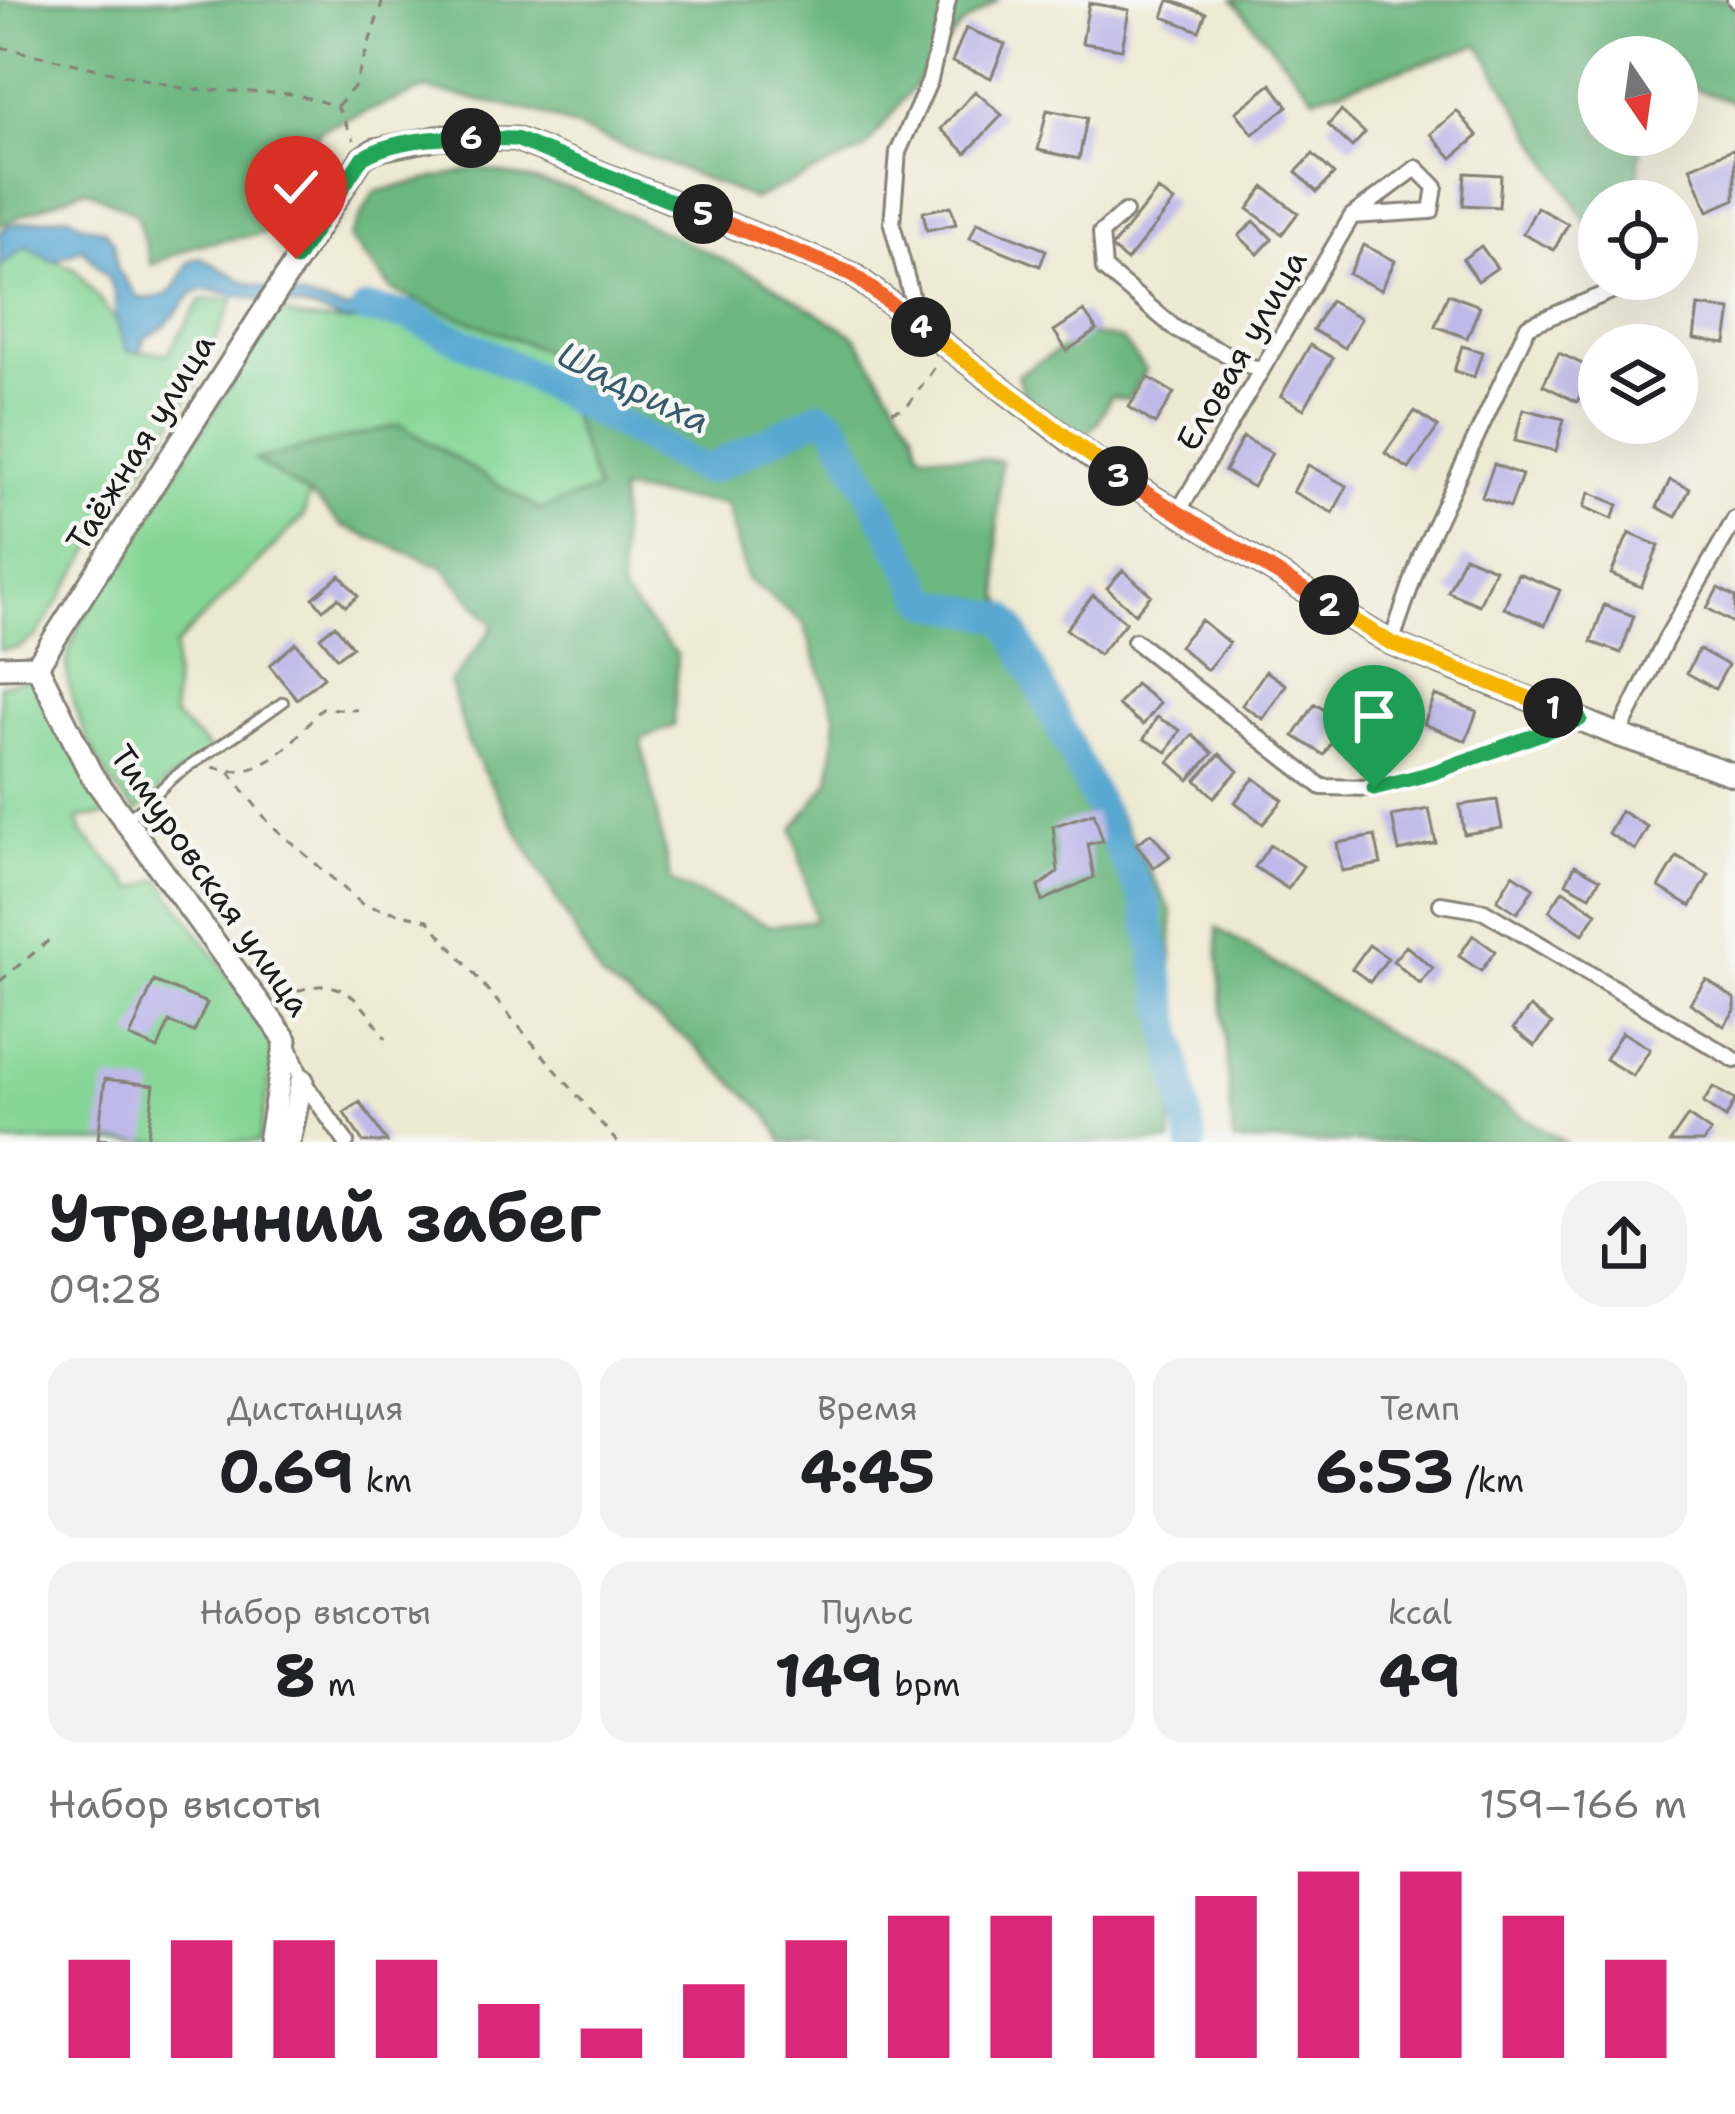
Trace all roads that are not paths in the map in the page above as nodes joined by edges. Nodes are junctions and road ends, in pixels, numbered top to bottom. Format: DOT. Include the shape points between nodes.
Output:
graph roads {
  1 [pos="948,0"];
  2 [pos="1125,212"];
  3 [pos="1352,215"];
  4 [pos="1590,300"];
  5 [pos="919,325"];
  6 [pos="1258,370"];
  7 [pos="1178,512"];
  8 [pos="1735,519"];
  9 [pos="1135,641"];
  10 [pos="1391,643"];
  11 [pos="37,666"];
  12 [pos="0,667"];
  13 [pos="283,702"];
  14 [pos="1580,719"];
  15 [pos="1618,735"];
  16 [pos="1735,775"];
  17 [pos="125,819"];
  18 [pos="1441,904"];
  19 [pos="286,1040"];
  20 [pos="1735,1060"];
  21 [pos="302,1081"];
  22 [pos="268,1142"];
  23 [pos="290,1142"];
  24 [pos="346,1142"];
  1 -- 5 [label="street" via="930,80 898,152 892,224"];
  2 -- 6 [label="street" via="1101,233 1104,268 1176,329"];
  3 -- 3 [label="street, Еловая улица" via="1431,211 1435,187 1416,168"];
  3 -- 6 [label="street, Еловая улица"];
  4 -- 10 [label="street" via="1528,326 1422,553"];
  5 -- 7 [label="street" via="1110,471"];
  5 -- 11 [label="street, Таёжная улица" via="852,274 516,139 441,137 375,150 362,158"];
  6 -- 7 [label="street, Еловая улица"];
  7 -- 10 [label="street"];
  8 -- 15 [label="street"];
  9 -- 14 [label="street" via="1322,787 1374,788 1432,773"];
  10 -- 14 [label="street"];
  11 -- 12 [label="street"];
  11 -- 17 [label="street, Тимуровская улица" via="91,774"];
  13 -- 17 [label="lane"];
  14 -- 15 [label="street"];
  15 -- 16 [label="street"];
  17 -- 19 [label="street, Тимуровская улица"];
  18 -- 20 [label="street" via="1484,910"];
  19 -- 21 [label="street"];
  19 -- 22 [label="street, Тимуровская улица"];
  21 -- 23 [label="street"];
  21 -- 24 [label="street"];
}
